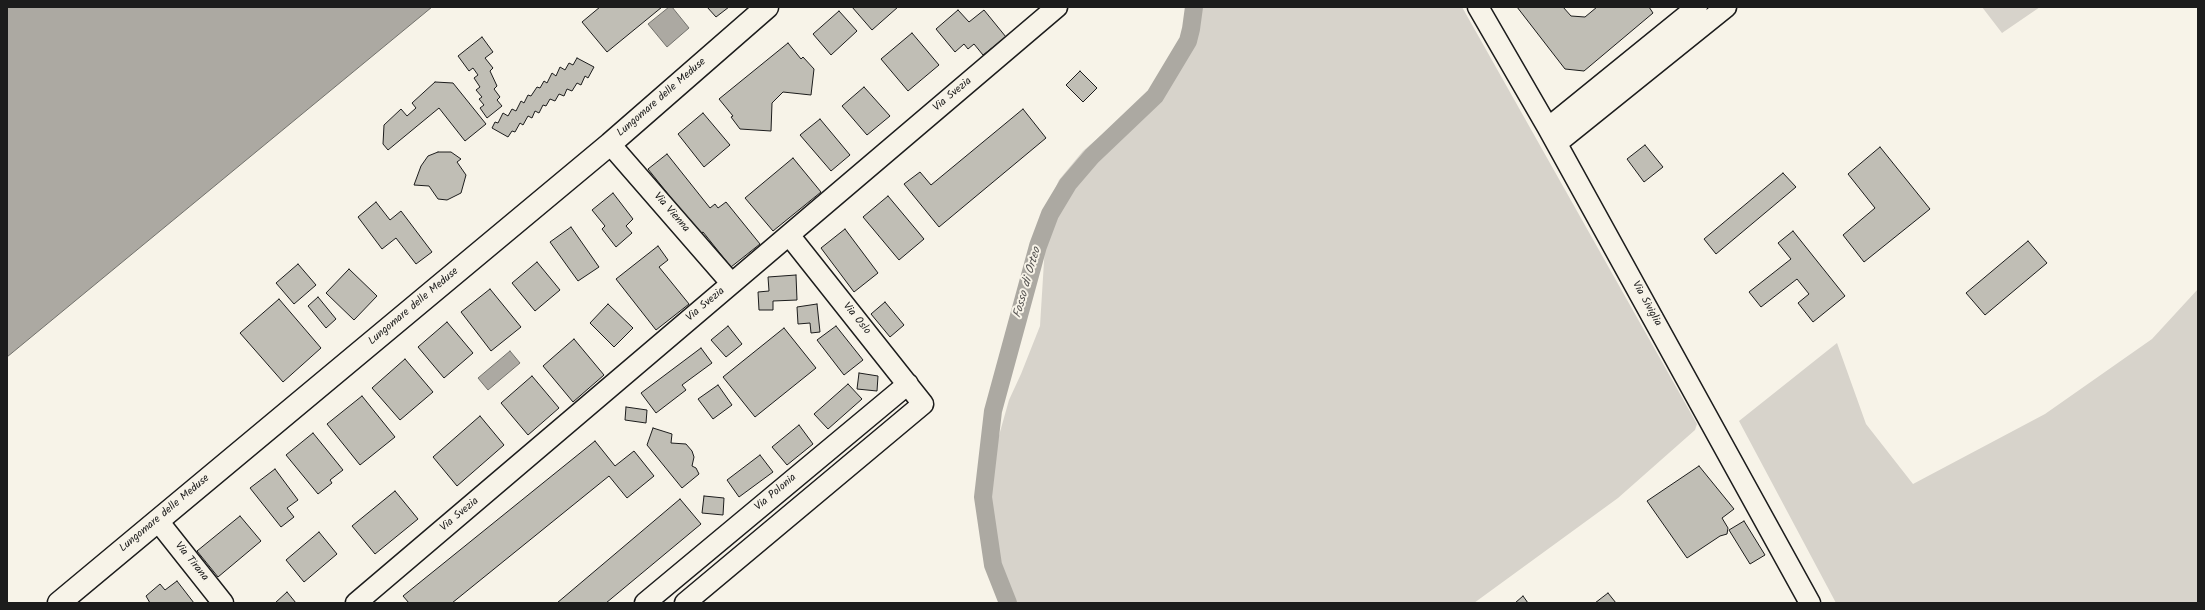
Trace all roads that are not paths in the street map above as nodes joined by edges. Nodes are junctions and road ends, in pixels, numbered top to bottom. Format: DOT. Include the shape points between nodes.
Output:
graph roads {
  1 [pos="766,7"];
  2 [pos="1057,7"];
  3 [pos="1478,7"];
  4 [pos="1697,7"];
  5 [pos="1726,7"];
  6 [pos="1552,136"];
  7 [pos="610,144"];
  8 [pos="789,235"];
  9 [pos="731,283"];
  10 [pos="908,384"];
  11 [pos="158,521"];
  12 [pos="59,603"];
  13 [pos="223,603"];
  14 [pos="356,603"];
  15 [pos="645,603"];
  16 [pos="685,603"];
  17 [pos="1810,603"];
  1 -- 7 [label="main road, Lungomare delle Meduse"];
  2 -- 8 [label="street, Via Svezia"];
  3 -- 6 [label="street, Via Siviglia"];
  4 -- 6 [label="street"];
  5 -- 6 [label="street"];
  6 -- 17 [label="street, Via Siviglia"];
  7 -- 9 [label="street, Via Vienna"];
  7 -- 11 [label="main road, Lungomare delle Meduse"];
  8 -- 9 [label="street, Via Svezia"];
  8 -- 10 [label="street, Via Oslo"];
  9 -- 14 [label="street, Via Svezia"];
  10 -- 15 [label="street, Via Polonia"];
  10 -- 16 [label="street, Via Oslo" via="923,404"];
  11 -- 12 [label="main road, Lungomare delle Meduse"];
  11 -- 13 [label="street, Via Tirana"];
}
